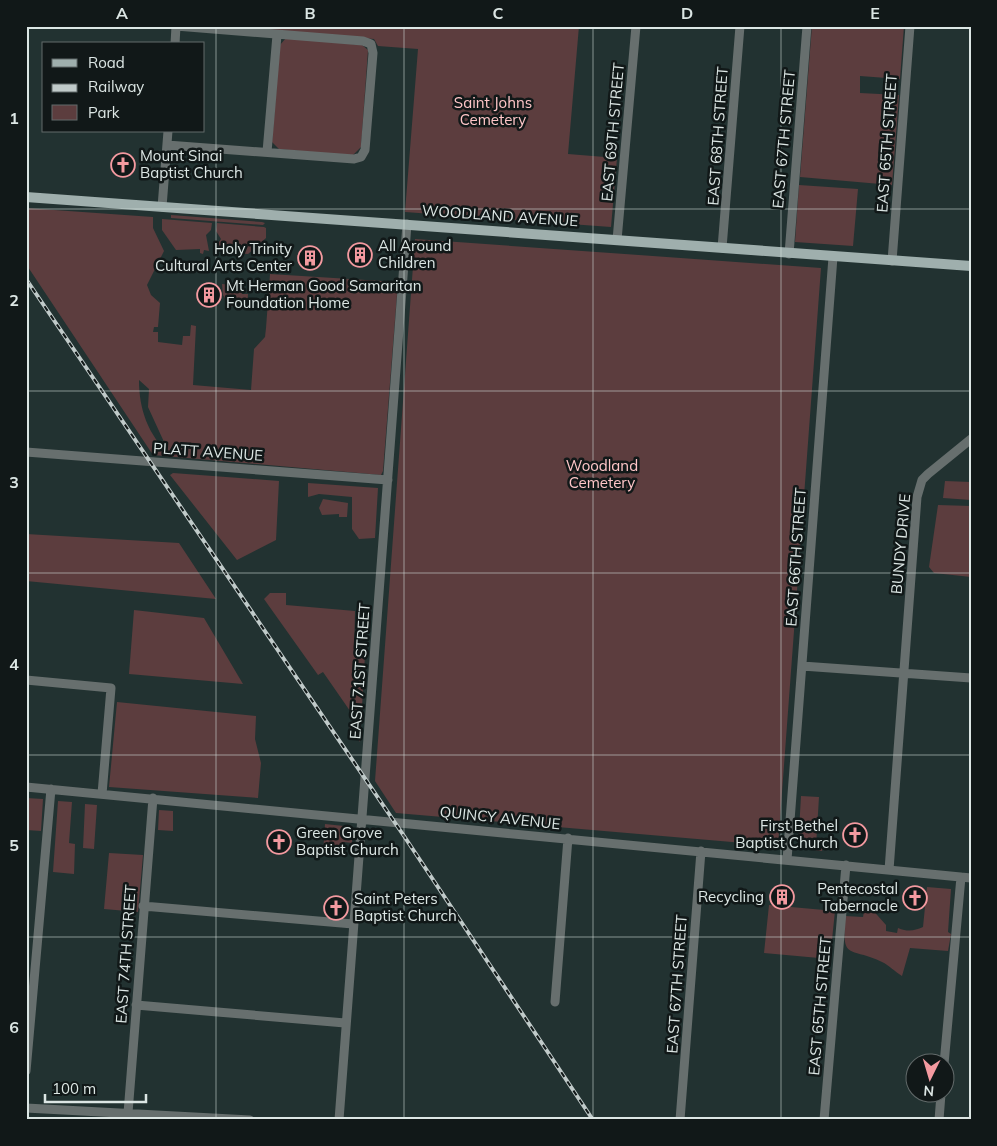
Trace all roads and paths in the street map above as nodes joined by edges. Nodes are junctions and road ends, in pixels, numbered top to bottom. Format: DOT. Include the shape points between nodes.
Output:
graph roads {
  1 [pos="176,26"];
  2 [pos="636,26"];
  3 [pos="740,26"];
  4 [pos="807,26"];
  5 [pos="910,26"];
  6 [pos="277,35"];
  7 [pos="175,42"];
  8 [pos="168,132"];
  9 [pos="167,145"];
  10 [pos="267,152"];
  11 [pos="26,197"];
  12 [pos="162,207"];
  13 [pos="407,224"];
  14 [pos="617,240"];
  15 [pos="722,248"];
  16 [pos="789,254"];
  17 [pos="833,257"];
  18 [pos="892,262"];
  19 [pos="971,266"];
  20 [pos="971,439"];
  21 [pos="26,452"];
  22 [pos="388,480"];
  23 [pos="802,666"];
  24 [pos="904,674"];
  25 [pos="971,678"];
  26 [pos="26,680"];
  27 [pos="26,787"];
  28 [pos="51,789"];
  29 [pos="102,794"];
  30 [pos="153,798"];
  31 [pos="362,818"];
  32 [pos="568,838"];
  33 [pos="701,851"];
  34 [pos="787,860"];
  35 [pos="846,865"];
  36 [pos="889,870"];
  37 [pos="961,877"];
  38 [pos="971,878"];
  39 [pos="143,906"];
  40 [pos="353,924"];
  41 [pos="554,1002"];
  42 [pos="136,1005"];
  43 [pos="345,1023"];
  44 [pos="945,1054"];
  45 [pos="26,1072"];
  46 [pos="940,1104"];
  47 [pos="26,1108"];
  48 [pos="128,1113"];
  49 [pos="138,1117"];
  50 [pos="223,1119"];
  51 [pos="250,1120"];
  52 [pos="339,1120"];
  53 [pos="680,1120"];
  54 [pos="824,1120"];
  55 [pos="939,1120"];
  1 -- 6 [label="street"];
  1 -- 7 [label="street"];
  2 -- 14 [label="street, EAST 69TH STREET"];
  3 -- 15 [label="street, EAST 68TH STREET"];
  4 -- 16 [label="street, EAST 67TH STREET"];
  5 -- 18 [label="street, EAST 65TH STREET"];
  6 -- 10 [label="street"];
  6 -- 10 [label="street" via="371,44 366,142 361,158 354,159"];
  8 -- 9 [label="street"];
  9 -- 10 [label="street"];
  9 -- 12 [label="street"];
  11 -- 12 [label="main road, WOODLAND AVENUE"];
  12 -- 13 [label="main road, WOODLAND AVENUE"];
  13 -- 14 [label="main road, WOODLAND AVENUE"];
  13 -- 22 [label="street, EAST 71ST STREET"];
  14 -- 15 [label="main road, WOODLAND AVENUE"];
  15 -- 16 [label="main road, WOODLAND AVENUE"];
  16 -- 17 [label="main road, WOODLAND AVENUE"];
  17 -- 18 [label="main road, WOODLAND AVENUE"];
  17 -- 23 [label="street, EAST 66TH STREET"];
  18 -- 19 [label="main road, WOODLAND AVENUE"];
  20 -- 24 [label="street, BUNDY DRIVE" via="922,480 917,497"];
  21 -- 22 [label="street, PLATT AVENUE"];
  22 -- 31 [label="street, EAST 71ST STREET"];
  23 -- 24 [label="street"];
  23 -- 34 [label="street, EAST 66TH STREET"];
  24 -- 25 [label="street"];
  24 -- 36 [label="street, BUNDY DRIVE"];
  26 -- 29 [label="street" via="111,688"];
  27 -- 28 [label="street, QUINCY AVENUE"];
  28 -- 29 [label="street, QUINCY AVENUE"];
  28 -- 45 [label="street"];
  29 -- 30 [label="street, QUINCY AVENUE"];
  30 -- 31 [label="street, QUINCY AVENUE"];
  30 -- 39 [label="street, EAST 74TH STREET"];
  31 -- 32 [label="street, QUINCY AVENUE"];
  31 -- 40 [label="street, EAST 71ST STREET"];
  32 -- 33 [label="street, QUINCY AVENUE"];
  32 -- 41 [label="street"];
  33 -- 34 [label="street, QUINCY AVENUE"];
  33 -- 53 [label="street, EAST 67TH STREET"];
  34 -- 35 [label="street, QUINCY AVENUE"];
  35 -- 36 [label="street, QUINCY AVENUE"];
  35 -- 54 [label="street, EAST 65TH STREET"];
  36 -- 37 [label="street, QUINCY AVENUE"];
  37 -- 38 [label="street, QUINCY AVENUE"];
  37 -- 44 [label="street"];
  39 -- 40 [label="street"];
  39 -- 42 [label="street, EAST 74TH STREET"];
  40 -- 43 [label="street, EAST 71ST STREET"];
  42 -- 43 [label="street"];
  42 -- 48 [label="street, EAST 74TH STREET"];
  43 -- 52 [label="street, EAST 71ST STREET"];
  46 -- 55 [label="street"];
  47 -- 48 [label="street"];
  48 -- 49 [label="street"];
  49 -- 50 [label="street"];
  50 -- 51 [label="street"];
}
